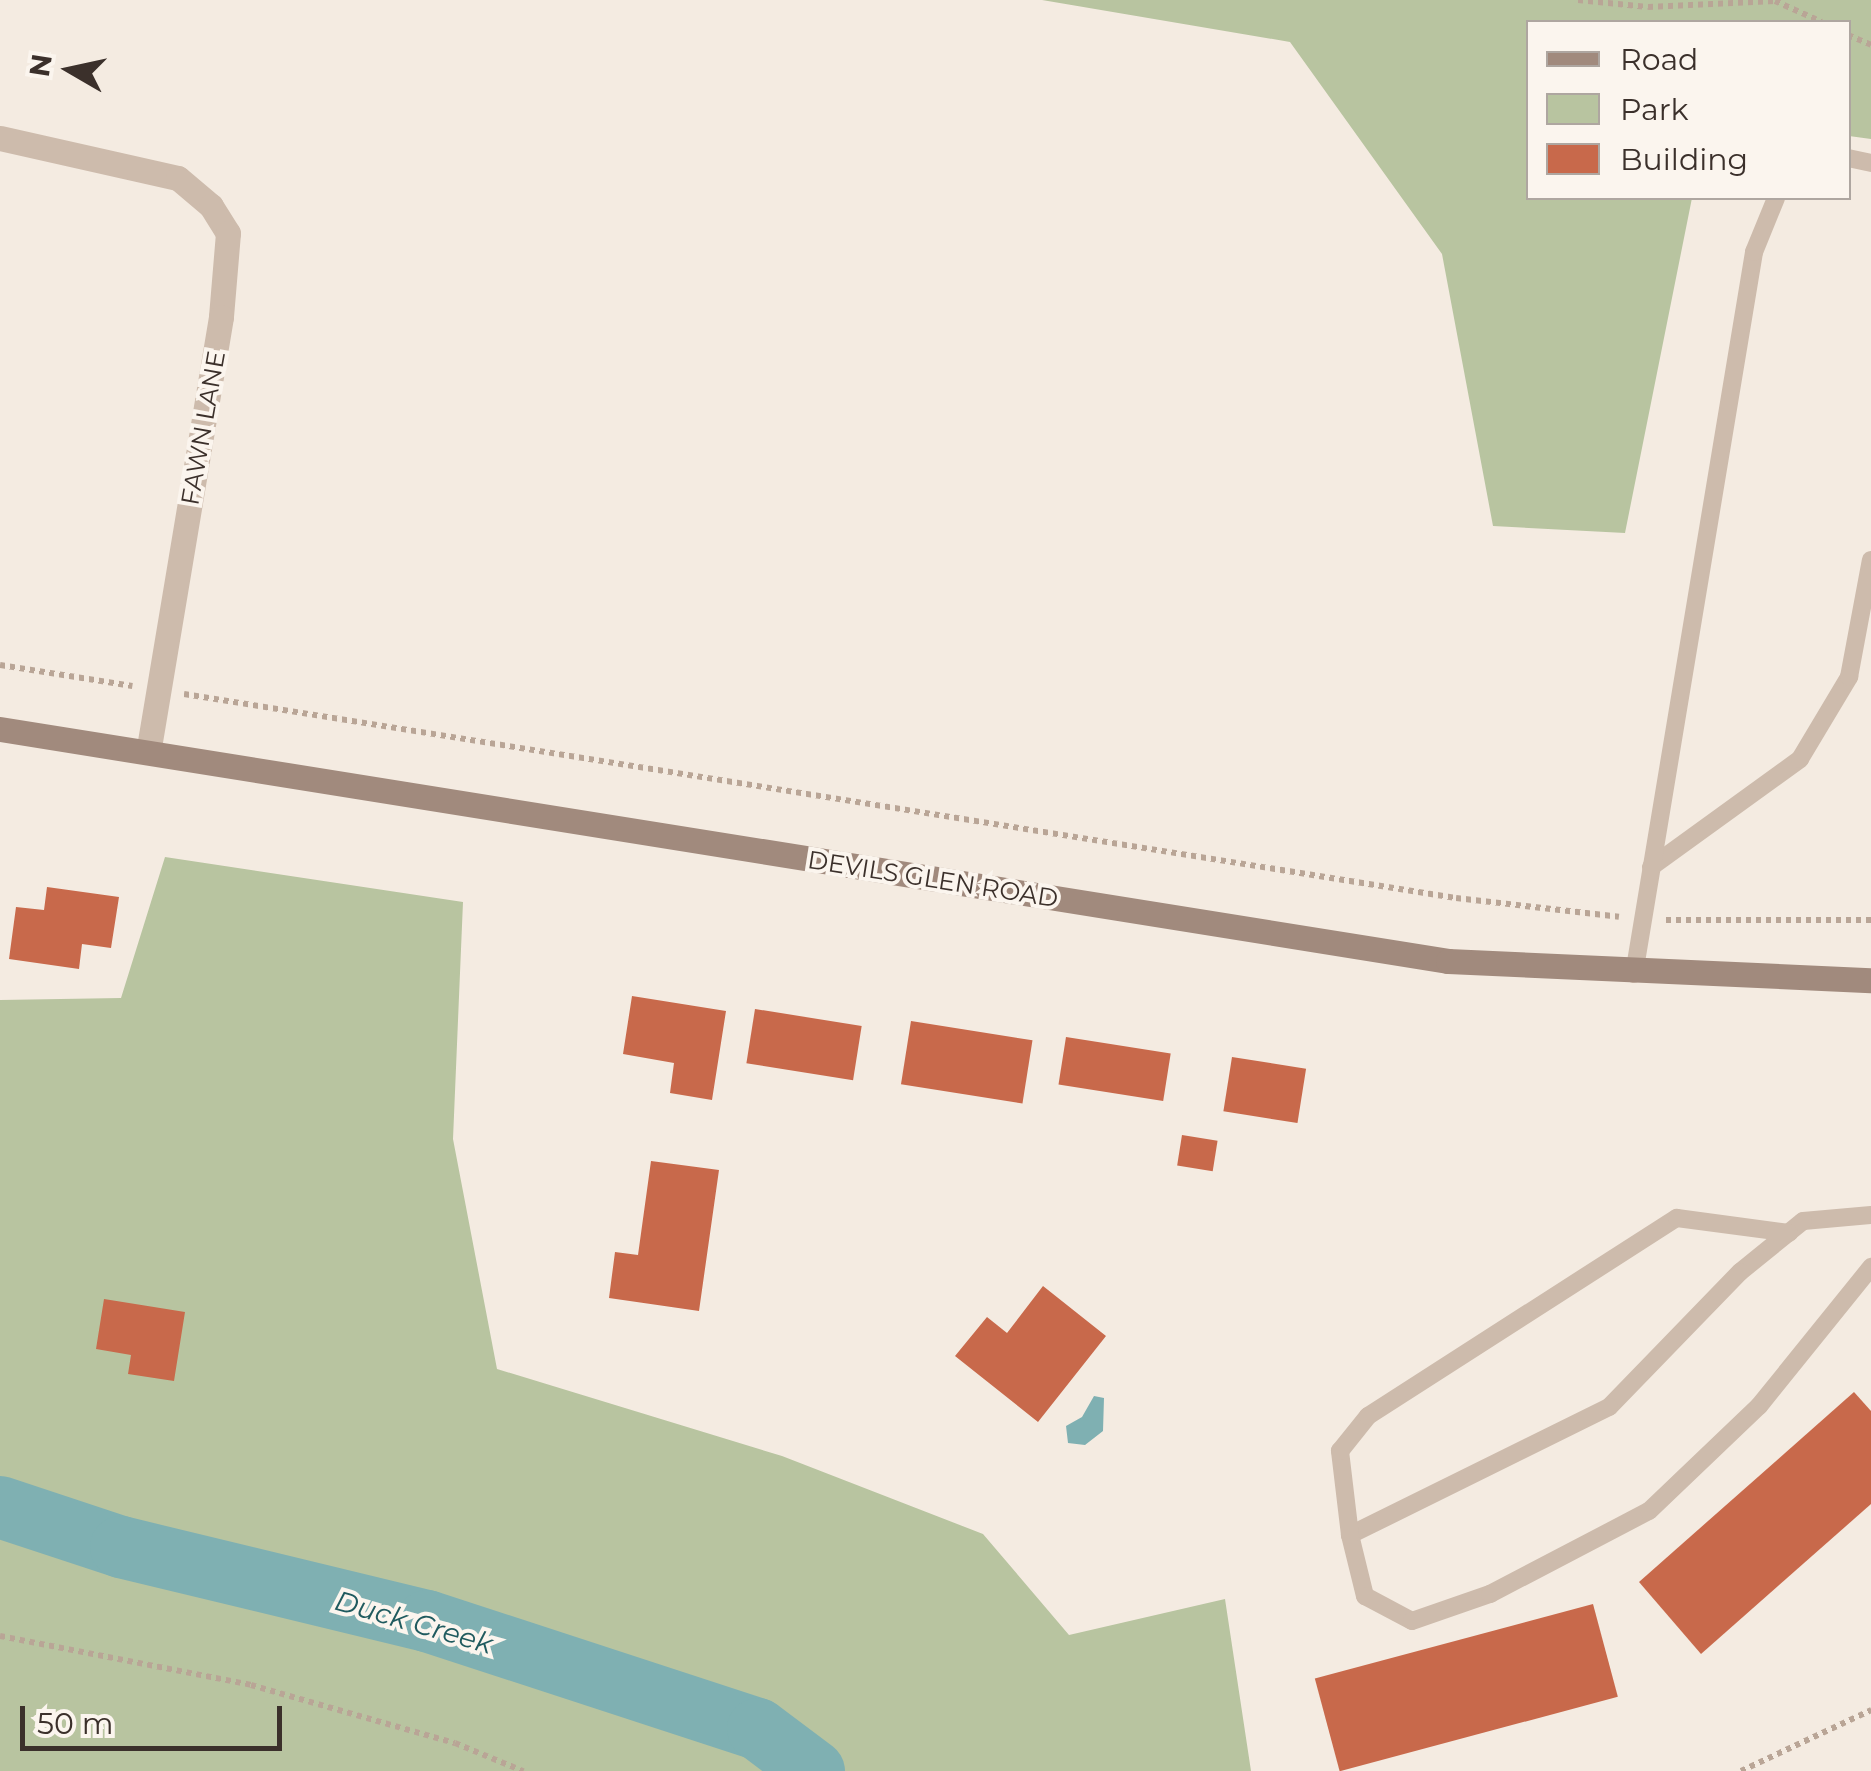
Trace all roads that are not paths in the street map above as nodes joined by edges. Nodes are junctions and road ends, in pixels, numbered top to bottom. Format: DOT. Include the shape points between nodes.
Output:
graph roads {
  1 [pos="0,138"];
  2 [pos="1775,200"];
  3 [pos="1871,560"];
  4 [pos="0,729"];
  5 [pos="148,752"];
  6 [pos="1651,867"];
  7 [pos="1634,974"];
  8 [pos="1871,980"];
  9 [pos="1871,1214"];
  10 [pos="1789,1232"];
  11 [pos="1871,1267"];
  12 [pos="1350,1535"];
  1 -- 5 [label="street, FAWN LANE" via="178,178 211,206 228,233 222,318"];
  2 -- 6 [label="lane" via="1754,252"];
  3 -- 6 [label="lane" via="1849,678 1800,759"];
  4 -- 5 [label="main road, DEVILS GLEN ROAD"];
  5 -- 7 [label="main road, DEVILS GLEN ROAD" via="1448,962"];
  6 -- 7 [label="lane"];
  7 -- 8 [label="main road, DEVILS GLEN ROAD"];
  9 -- 10 [label="lane" via="1803,1221"];
  10 -- 12 [label="lane" via="1740,1272 1609,1407"];
  10 -- 12 [label="lane" via="1678,1218 1368,1416 1340,1451"];
  11 -- 12 [label="lane" via="1759,1406 1649,1511 1490,1594 1412,1620 1365,1596"];
}
